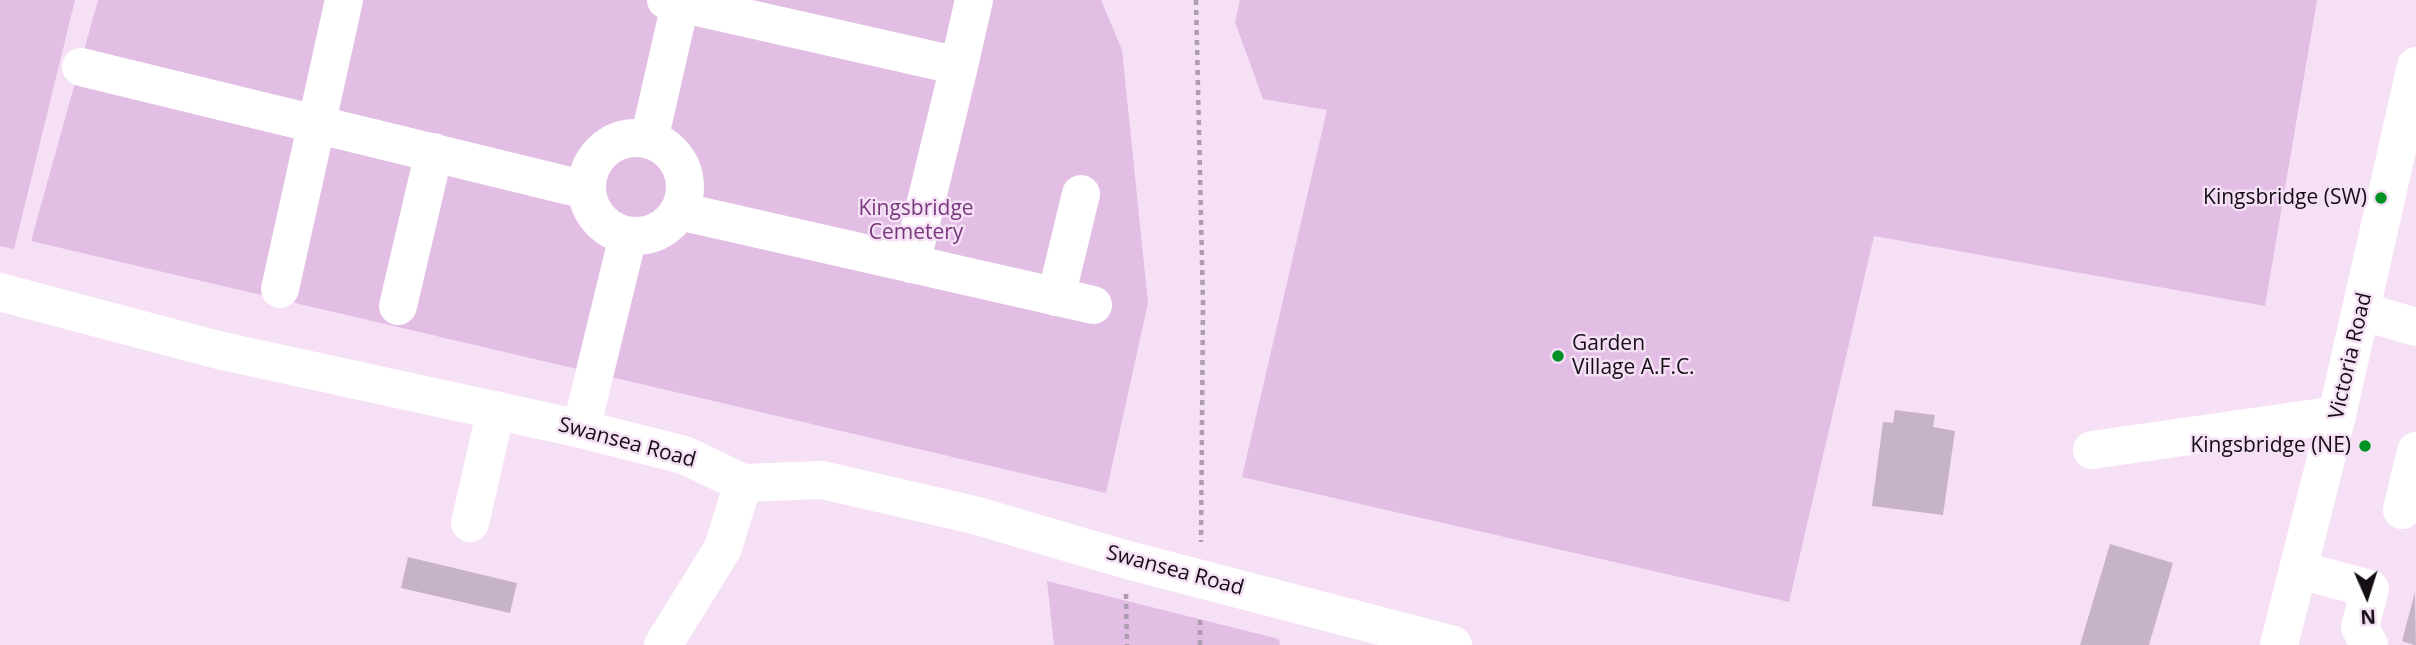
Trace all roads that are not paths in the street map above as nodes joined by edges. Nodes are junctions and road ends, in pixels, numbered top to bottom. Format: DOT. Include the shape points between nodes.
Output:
graph roads {
  1 [pos="344,0"];
  2 [pos="974,0"];
  3 [pos="676,1"];
  4 [pos="959,65"];
  5 [pos="2416,66"];
  6 [pos="81,67"];
  7 [pos="316,124"];
  8 [pos="649,140"];
  9 [pos="434,152"];
  10 [pos="586,190"];
  11 [pos="1081,194"];
  12 [pos="679,211"];
  13 [pos="628,236"];
  14 [pos="911,264"];
  15 [pos="280,289"];
  16 [pos="0,292"];
  17 [pos="1056,297"];
  18 [pos="1093,305"];
  19 [pos="398,306"];
  20 [pos="2361,311"];
  21 [pos="2416,327"];
  22 [pos="496,410"];
  23 [pos="2337,415"];
  24 [pos="580,429"];
  25 [pos="2092,450"];
  26 [pos="2416,451"];
  27 [pos="743,483"];
  28 [pos="2402,510"];
  29 [pos="470,523"];
  30 [pos="2299,570"];
  31 [pos="663,645"];
  32 [pos="1453,645"];
  33 [pos="2279,645"];
  34 [pos="2369,645"];
  1 -- 7 [label="main road"];
  2 -- 4 [label="main road"];
  3 -- 4 [label="main road"];
  3 -- 8 [label="main road"];
  4 -- 14 [label="main road"];
  5 -- 20 [label="main road, Victoria Road"];
  6 -- 7 [label="main road"];
  7 -- 9 [label="main road"];
  7 -- 15 [label="main road"];
  8 -- 10 [label="main road" via="622,139 606,148 594,160"];
  8 -- 12 [label="main road" via="678,160 685,195"];
  9 -- 10 [label="main road"];
  9 -- 19 [label="main road"];
  10 -- 13 [label="main road" via="601,223"];
  11 -- 17 [label="main road"];
  12 -- 13 [label="main road" via="657,232"];
  12 -- 14 [label="main road"];
  13 -- 24 [label="main road"];
  14 -- 17 [label="main road"];
  16 -- 22 [label="main road, Swansea Road" via="218,350"];
  17 -- 18 [label="main road"];
  20 -- 21 [label="main road"];
  20 -- 23 [label="main road, Victoria Road"];
  22 -- 24 [label="main road, Swansea Road"];
  22 -- 29 [label="main road"];
  23 -- 25 [label="main road"];
  23 -- 30 [label="main road, Victoria Road"];
  24 -- 27 [label="main road, Swansea Road" via="684,455"];
  26 -- 28 [label="main road"];
  27 -- 31 [label="main road" via="723,548"];
  27 -- 32 [label="main road, Swansea Road" via="822,480 974,515"];
  30 -- 33 [label="main road, Victoria Road"];
  30 -- 34 [label="main road" via="2370,589 2360,627"];
}
